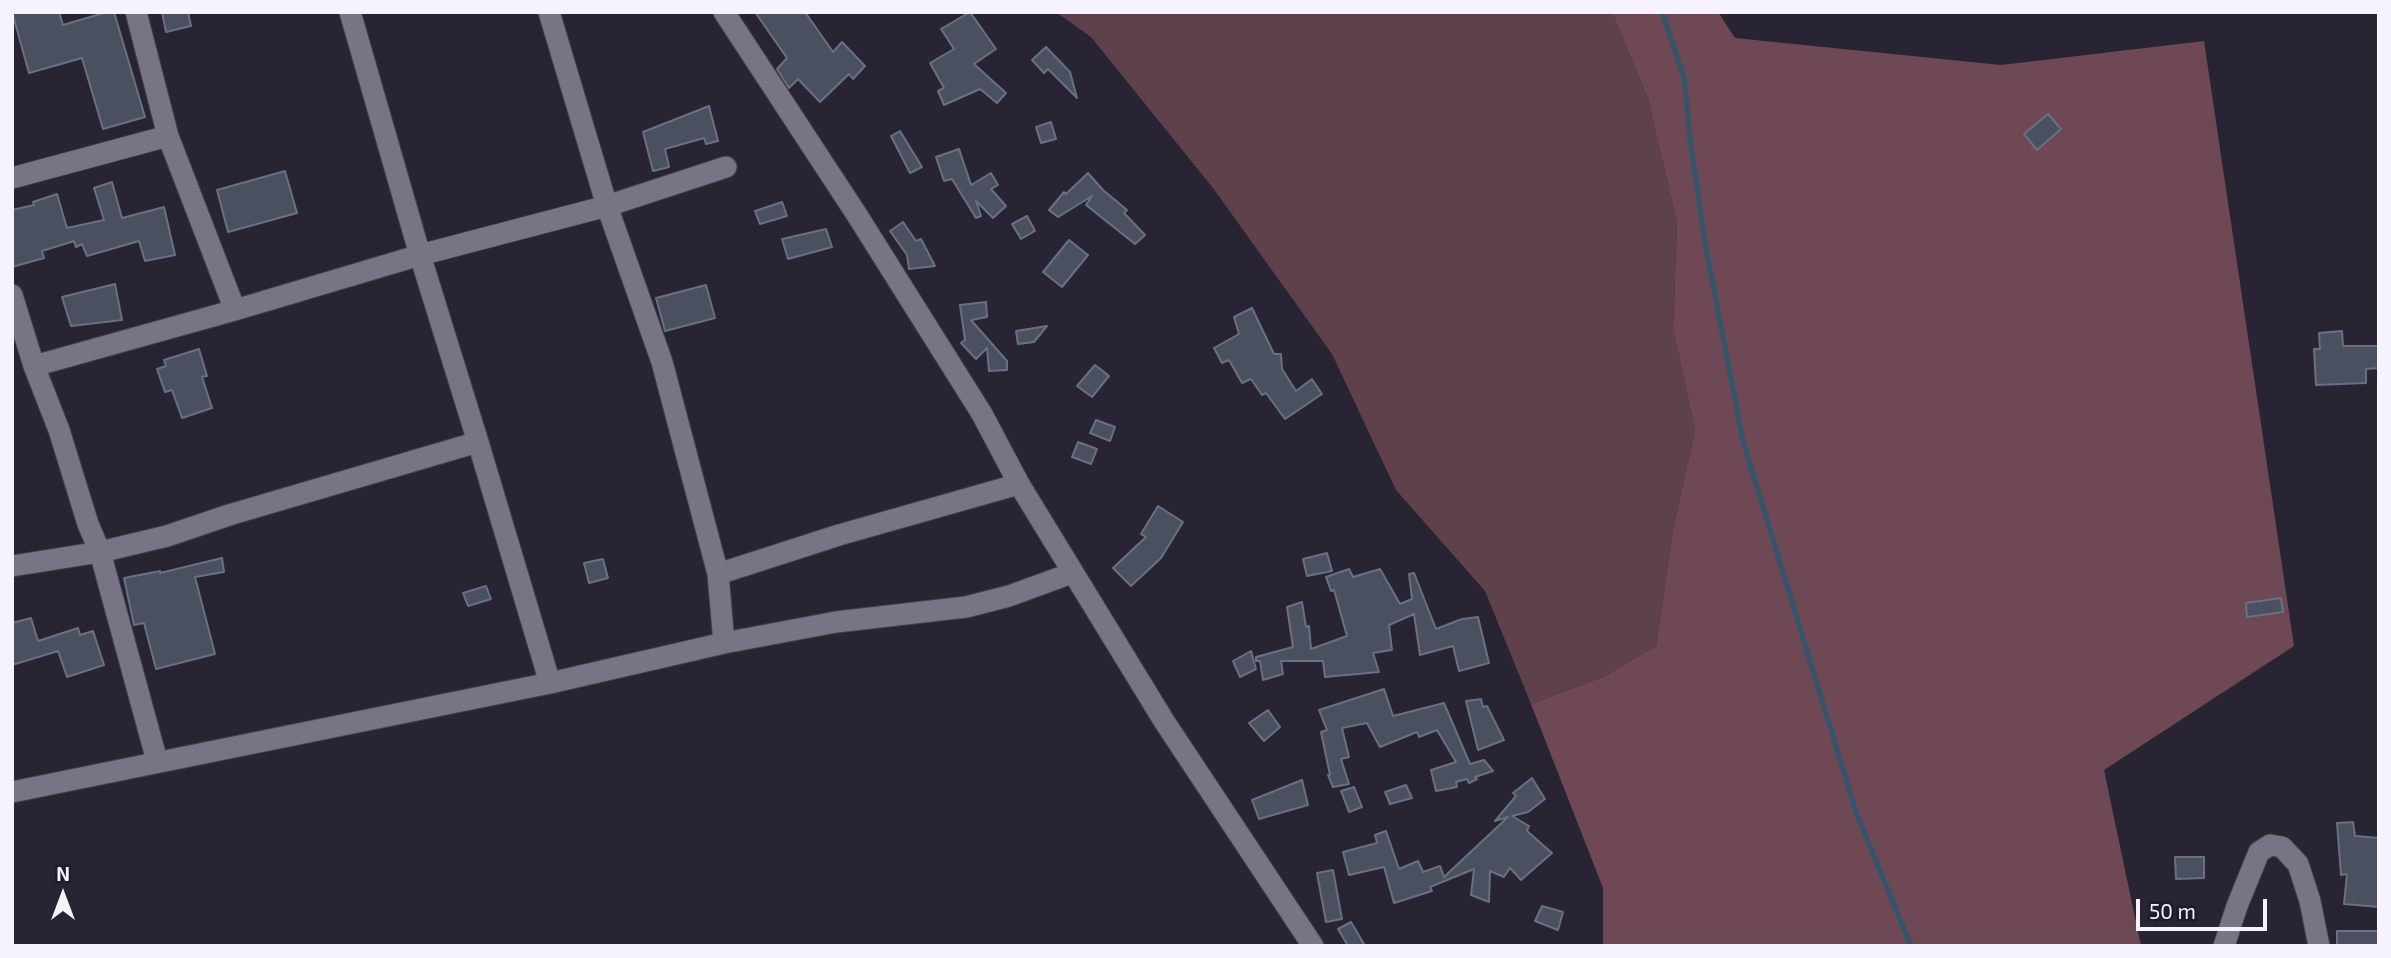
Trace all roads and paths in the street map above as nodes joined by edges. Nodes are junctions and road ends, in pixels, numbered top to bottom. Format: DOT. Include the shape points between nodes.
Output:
graph roads {
  1 [pos="136,12"];
  2 [pos="350,12"];
  3 [pos="549,12"];
  4 [pos="724,12"];
  5 [pos="168,136"];
  6 [pos="726,167"];
  7 [pos="12,178"];
  8 [pos="607,206"];
  9 [pos="420,255"];
  10 [pos="12,295"];
  11 [pos="236,310"];
  12 [pos="34,366"];
  13 [pos="478,442"];
  14 [pos="1019,484"];
  15 [pos="100,552"];
  16 [pos="12,566"];
  17 [pos="1072,573"];
  18 [pos="719,574"];
  19 [pos="724,643"];
  20 [pos="550,683"];
  21 [pos="157,761"];
  22 [pos="12,792"];
  23 [pos="1313,946"];
  24 [pos="2224,946"];
  25 [pos="2319,946"];
  1 -- 5 [label="street"];
  2 -- 9 [label="street"];
  3 -- 8 [label="street"];
  4 -- 14 [label="street" via="975,402"];
  5 -- 7 [label="street"];
  5 -- 11 [label="street"];
  6 -- 8 [label="street"];
  8 -- 9 [label="street"];
  8 -- 18 [label="street" via="662,362"];
  9 -- 11 [label="street"];
  9 -- 13 [label="street"];
  10 -- 12 [label="street"];
  11 -- 12 [label="street"];
  12 -- 15 [label="street"];
  13 -- 15 [label="street"];
  13 -- 20 [label="street"];
  14 -- 17 [label="street"];
  14 -- 18 [label="street"];
  15 -- 16 [label="street"];
  15 -- 21 [label="street"];
  17 -- 19 [label="street" via="966,607 836,622"];
  17 -- 23 [label="street"];
  18 -- 19 [label="street"];
  19 -- 20 [label="street"];
  20 -- 21 [label="street"];
  21 -- 22 [label="street"];
  24 -- 25 [label="street" via="2259,852 2270,845 2282,847 2298,864"];
}
